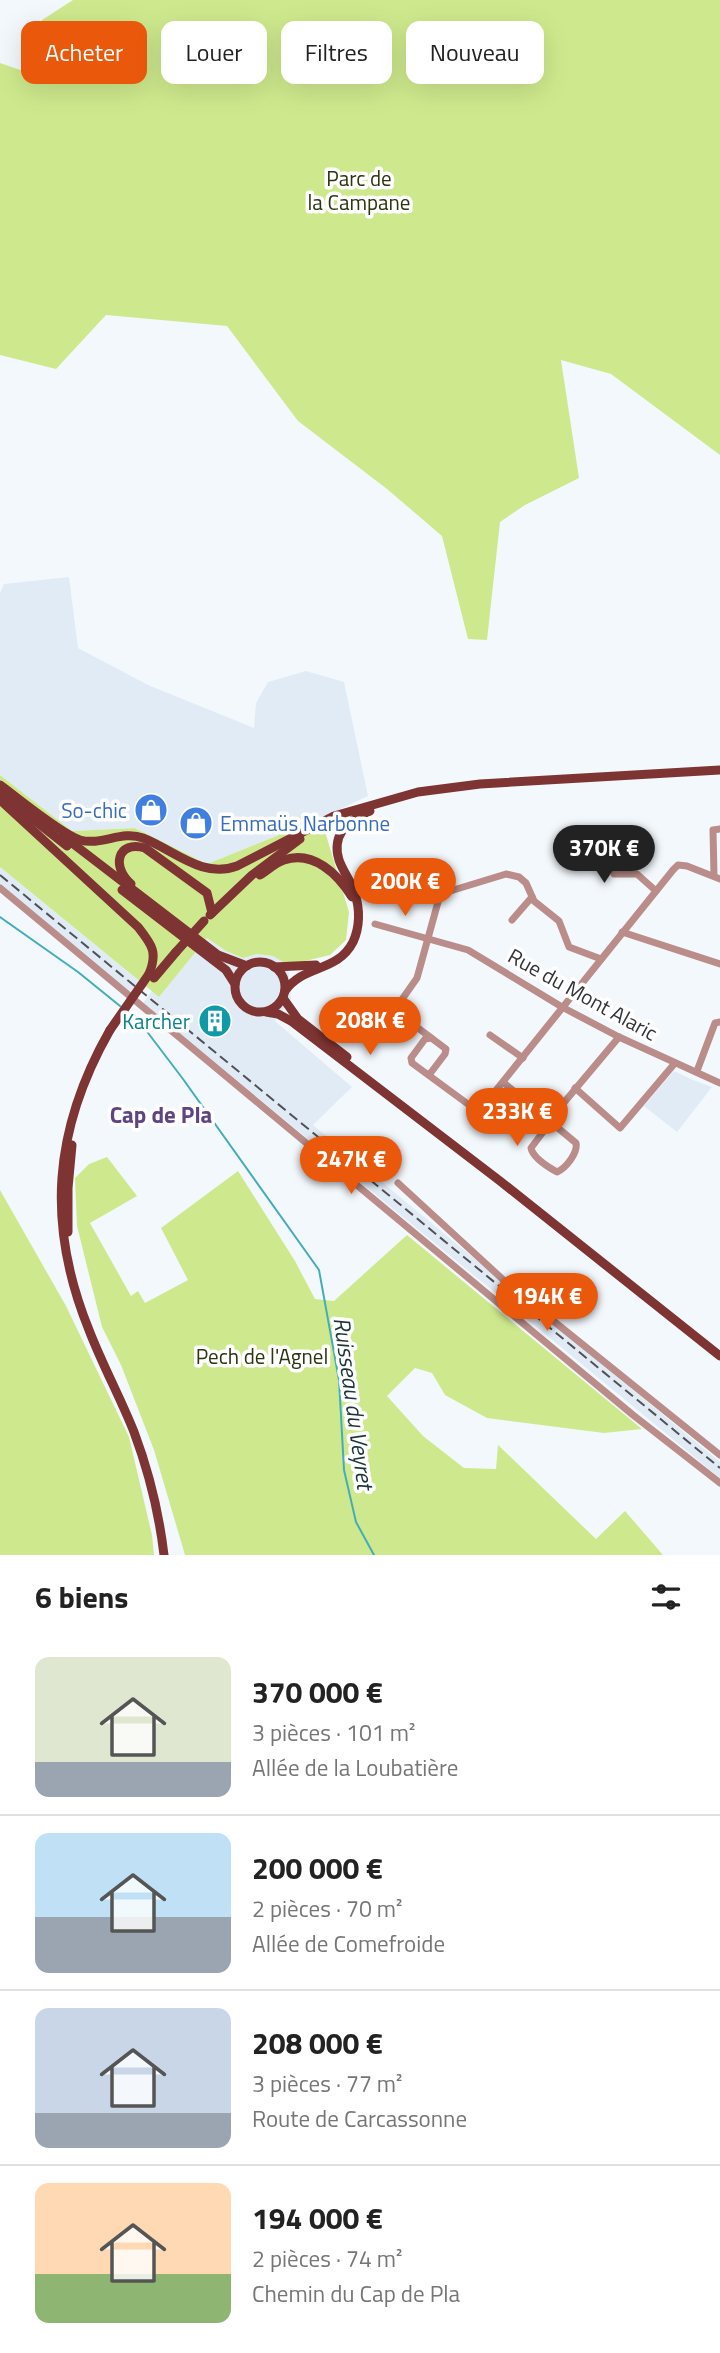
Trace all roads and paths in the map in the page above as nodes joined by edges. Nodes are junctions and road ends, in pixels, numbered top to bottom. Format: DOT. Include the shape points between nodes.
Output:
graph roads {
  1 [pos="720,770"];
  2 [pos="480,784"];
  3 [pos="0,785"];
  4 [pos="0,793"];
  5 [pos="0,800"];
  6 [pos="358,810"];
  7 [pos="720,829"];
  8 [pos="586,838"];
  9 [pos="717,877"];
  10 [pos="0,888"];
  11 [pos="656,891"];
  12 [pos="532,897"];
  13 [pos="359,909"];
  14 [pos="212,912"];
  15 [pos="512,920"];
  16 [pos="375,924"];
  17 [pos="184,930"];
  18 [pos="622,932"];
  19 [pos="428,939"];
  20 [pos="341,957"];
  21 [pos="601,959"];
  22 [pos="720,964"];
  23 [pos="247,966"];
  24 [pos="274,967"];
  25 [pos="151,976"];
  26 [pos="235,984"];
  27 [pos="284,995"];
  28 [pos="562,1007"];
  29 [pos="394,1010"];
  30 [pos="266,1012"];
  31 [pos="720,1022"];
  32 [pos="111,1031"];
  33 [pos="377,1035"];
  34 [pos="490,1035"];
  35 [pos="619,1037"];
  36 [pos="431,1038"];
  37 [pos="523,1058"];
  38 [pos="675,1063"];
  39 [pos="697,1071"];
  40 [pos="429,1075"];
  41 [pos="504,1083"];
  42 [pos="720,1083"];
  43 [pos="575,1088"];
  44 [pos="550,1121"];
  45 [pos="443,1137"];
  46 [pos="398,1183"];
  47 [pos="720,1356"];
  48 [pos="720,1455"];
  49 [pos="720,1483"];
  50 [pos="164,1555"];
  51 [pos="169,1555"];
  1 -- 2 [label="main road"];
  2 -- 6 [label="main road" via="418,792"];
  2 -- 13 [label="main road" via="403,801 345,825 339,834 339,860"];
  3 -- 6 [label="main road" via="80,840 140,837 214,870 237,866 325,820"];
  3 -- 17 [label="main road"];
  4 -- 26 [label="main road" via="217,962"];
  5 -- 25 [label="main road" via="138,927 152,946"];
  6 -- 14 [label="main road" via="285,849"];
  7 -- 9 [label="street" via="713,830"];
  8 -- 11 [label="street" via="612,842 614,874 637,874"];
  9 -- 11 [label="street" via="678,866"];
  10 -- 49 [label="street"];
  11 -- 18 [label="street"];
  12 -- 15 [label="street"];
  12 -- 19 [label="street" via="526,883 506,874 447,892 440,896"];
  12 -- 21 [label="street" via="558,921 569,947"];
  13 -- 14 [label="main road" via="328,869 295,858 272,867"];
  13 -- 20 [label="main road" via="357,933"];
  14 -- 17 [label="main road" via="207,893 188,878 145,848 125,850 118,863 124,878"];
  14 -- 25 [label="main road, bridge"];
  16 -- 19 [label="street, Rue du Mont Alaric"];
  17 -- 23 [label="main road" via="218,955"];
  18 -- 21 [label="street"];
  18 -- 22 [label="street"];
  19 -- 28 [label="street, Rue du Mont Alaric" via="467,950"];
  19 -- 29 [label="street" via="417,978"];
  20 -- 24 [label="main road" via="307,966"];
  20 -- 27 [label="main road" via="328,967 298,976"];
  21 -- 28 [label="street"];
  23 -- 24 [label="main road" via="260,962"];
  23 -- 26 [label="main road"];
  24 -- 27 [label="main road" via="283,977"];
  25 -- 32 [label="main road, bridge"];
  26 -- 30 [label="main road" via="242,1004 254,1012"];
  27 -- 30 [label="main road"];
  27 -- 45 [label="main road" via="298,1019"];
  28 -- 35 [label="street, Rue du Mont Alaric"];
  28 -- 37 [label="street"];
  29 -- 33 [label="street"];
  29 -- 36 [label="street"];
  30 -- 45 [label="main road" via="291,1021"];
  31 -- 39 [label="street" via="715,1023"];
  32 -- 50 [label="main road" via="93,1058 78,1097 63,1160 63,1240 89,1330 143,1457"];
  32 -- 51 [label="main road" via="77,1118 69,1162 68,1231 93,1327 148,1457"];
  34 -- 37 [label="street"];
  35 -- 38 [label="street, Rue du Mont Alaric"];
  35 -- 43 [label="street"];
  36 -- 40 [label="street" via="446,1049"];
  36 -- 40 [label="street" via="425,1039 411,1058"];
  37 -- 41 [label="street"];
  38 -- 39 [label="street, Rue du Mont Alaric"];
  38 -- 43 [label="street" via="620,1128"];
  39 -- 42 [label="street, Rue du Mont Alaric"];
  40 -- 41 [label="street" via="476,1110"];
  41 -- 44 [label="street"];
  43 -- 44 [label="street"];
  44 -- 44 [label="street" via="531,1148 556,1172 578,1148"];
  45 -- 47 [label="main road"];
  46 -- 48 [label="street" via="510,1286"];
}
